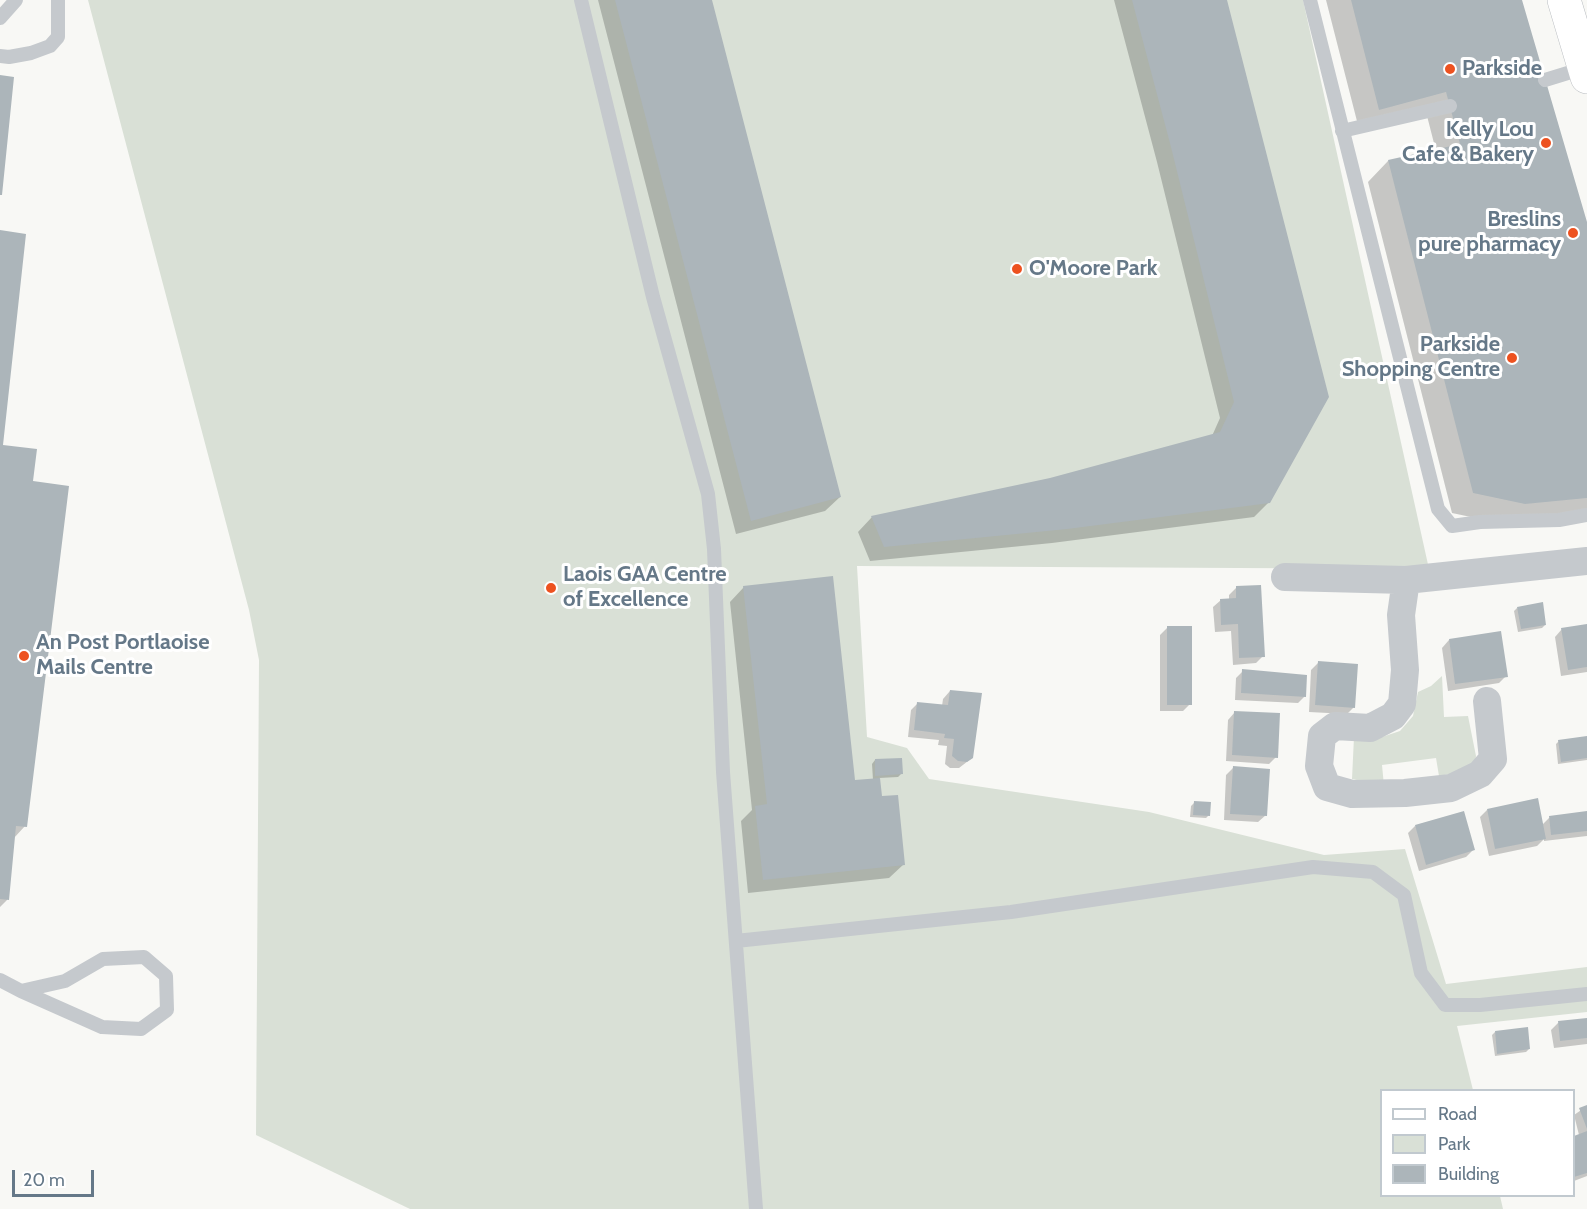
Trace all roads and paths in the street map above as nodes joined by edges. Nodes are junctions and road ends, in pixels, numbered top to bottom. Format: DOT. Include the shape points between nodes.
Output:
graph roads {
  1 [pos="16,0"];
  2 [pos="58,0"];
  3 [pos="581,0"];
  4 [pos="1310,0"];
  5 [pos="1564,0"];
  6 [pos="0,18"];
  7 [pos="0,56"];
  8 [pos="1586,73"];
  9 [pos="1545,80"];
  10 [pos="1450,106"];
  11 [pos="1342,131"];
  12 [pos="1587,515"];
  13 [pos="1587,561"];
  14 [pos="1286,577"];
  15 [pos="1406,580"];
  16 [pos="1487,701"];
  17 [pos="736,941"];
  18 [pos="0,980"];
  19 [pos="21,991"];
  20 [pos="1587,994"];
  21 [pos="756,1209"];
  1 -- 6 [label="lane"];
  2 -- 7 [label="lane" via="58,38 50,46 31,53"];
  3 -- 17 [label="lane" via="653,297 708,494"];
  4 -- 11 [label="lane"];
  5 -- 8 [label="main road"];
  8 -- 9 [label="lane"];
  10 -- 11 [label="lane"];
  11 -- 12 [label="lane" via="1438,509 1452,526"];
  13 -- 15 [label="street"];
  14 -- 15 [label="street"];
  15 -- 16 [label="street" via="1401,615 1406,670 1402,704 1392,716 1370,728 1335,726 1322,736 1319,766 1328,787 1352,794 1406,793 1451,788 1480,774 1493,759"];
  17 -- 20 [label="lane" via="1011,912 1313,867 1373,872 1404,895 1421,974 1445,1005"];
  17 -- 21 [label="lane"];
  18 -- 19 [label="lane"];
  19 -- 19 [label="lane" via="65,981 103,959 144,957 166,976 167,1010 141,1029 102,1027"];
}
